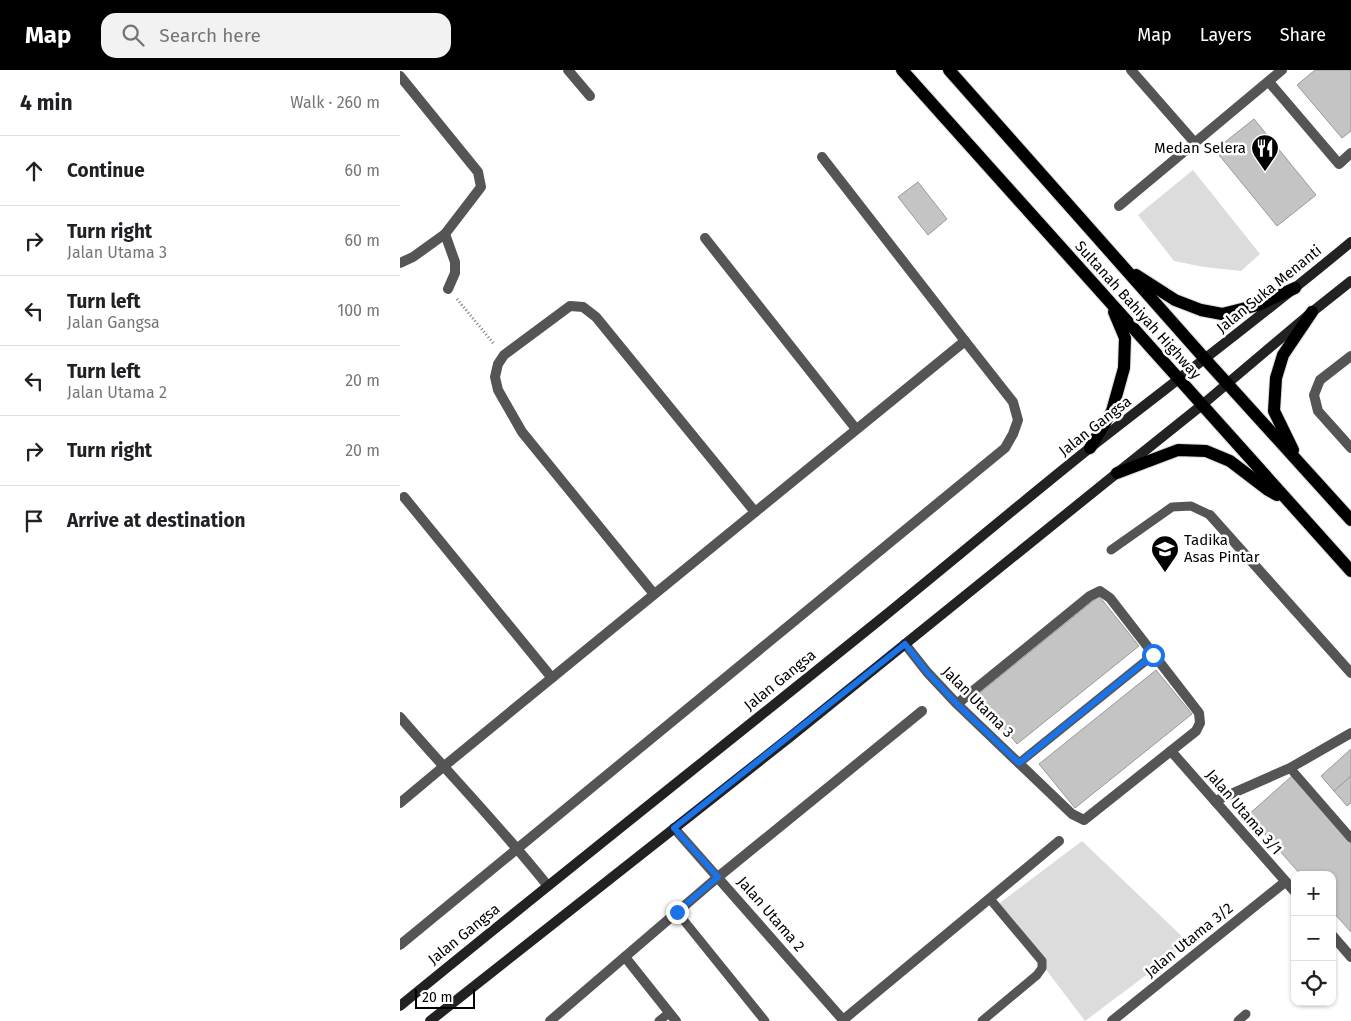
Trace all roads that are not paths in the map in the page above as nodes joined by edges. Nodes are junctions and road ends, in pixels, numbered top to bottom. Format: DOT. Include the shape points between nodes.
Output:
graph roads {
  1 [pos="568,70"];
  2 [pos="902,70"];
  3 [pos="949,70"];
  4 [pos="1131,70"];
  5 [pos="1282,70"];
  6 [pos="400,76"];
  7 [pos="1269,82"];
  8 [pos="590,96"];
  9 [pos="1194,144"];
  10 [pos="1351,153"];
  11 [pos="822,157"];
  12 [pos="1119,206"];
  13 [pos="445,234"];
  14 [pos="705,238"];
  15 [pos="1351,242"];
  16 [pos="400,263"];
  17 [pos="1122,265"];
  18 [pos="1351,281"];
  19 [pos="448,288"];
  20 [pos="1295,288"];
  21 [pos="1110,303"];
  22 [pos="1312,312"];
  23 [pos="965,341"];
  24 [pos="1351,356"];
  25 [pos="1204,359"];
  26 [pos="1179,380"];
  27 [pos="1227,383"];
  28 [pos="1202,405"];
  29 [pos="856,429"];
  30 [pos="1090,448"];
  31 [pos="1351,448"];
  32 [pos="1300,464"];
  33 [pos="1117,474"];
  34 [pos="404,497"];
  35 [pos="1288,501"];
  36 [pos="755,512"];
  37 [pos="1210,515"];
  38 [pos="1351,520"];
  39 [pos="1111,550"];
  40 [pos="1351,571"];
  41 [pos="654,594"];
  42 [pos="905,644"];
  43 [pos="1153,655"];
  44 [pos="1351,673"];
  45 [pos="552,678"];
  46 [pos="957,704"];
  47 [pos="922,710"];
  48 [pos="400,717"];
  49 [pos="1351,733"];
  50 [pos="1171,751"];
  51 [pos="1019,763"];
  52 [pos="443,767"];
  53 [pos="1290,768"];
  54 [pos="1215,801"];
  55 [pos="400,804"];
  56 [pos="674,828"];
  57 [pos="1351,838"];
  58 [pos="1059,841"];
  59 [pos="518,848"];
  60 [pos="718,877"];
  61 [pos="1285,882"];
  62 [pos="548,885"];
  63 [pos="1291,888"];
  64 [pos="990,899"];
  65 [pos="677,912"];
  66 [pos="1336,940"];
  67 [pos="400,945"];
  68 [pos="625,957"];
  69 [pos="1351,957"];
  70 [pos="400,1006"];
  71 [pos="1246,1014"];
  72 [pos="672,1017"];
  73 [pos="844,1020"];
  74 [pos="430,1021"];
  75 [pos="550,1021"];
  76 [pos="659,1021"];
  77 [pos="766,1021"];
  78 [pos="982,1021"];
  79 [pos="1112,1021"];
  80 [pos="1238,1021"];
  1 -- 8 [label="street"];
  2 -- 21 [label="main road, Sultanah Bahiyah Highway"];
  3 -- 17 [label="main road, Sultanah Bahiyah Highway"];
  4 -- 9 [label="street"];
  5 -- 7 [label="street"];
  6 -- 13 [label="street" via="478,172 481,186"];
  7 -- 9 [label="street"];
  7 -- 10 [label="street" via="1339,164"];
  9 -- 12 [label="street"];
  11 -- 23 [label="street"];
  13 -- 16 [label="street"];
  13 -- 19 [label="street" via="455,262 455,274"];
  14 -- 29 [label="street"];
  15 -- 20 [label="main road, Jalan Suka Menanti"];
  17 -- 20 [label="main road" via="1175,300 1222,314 1258,305"];
  17 -- 25 [label="main road, Sultanah Bahiyah Highway"];
  18 -- 22 [label="main road"];
  20 -- 25 [label="main road, Jalan Suka Menanti"];
  21 -- 26 [label="main road, Sultanah Bahiyah Highway"];
  21 -- 30 [label="main road" via="1125,338 1124,368 1112,410"];
  22 -- 27 [label="main road"];
  22 -- 32 [label="main road" via="1284,355 1276,378 1274,411"];
  23 -- 29 [label="street"];
  23 -- 59 [label="street" via="1013,402 1018,420 1005,448"];
  24 -- 31 [label="street" via="1320,380 1314,395 1318,411"];
  25 -- 26 [label="main road, Jalan Suka Menanti"];
  25 -- 27 [label="main road, Sultanah Bahiyah Highway"];
  26 -- 28 [label="main road, Sultanah Bahiyah Highway"];
  26 -- 30 [label="main road, Jalan Gangsa"];
  27 -- 28 [label="main road"];
  27 -- 32 [label="main road, Sultanah Bahiyah Highway"];
  28 -- 33 [label="main road"];
  28 -- 35 [label="main road, Sultanah Bahiyah Highway"];
  29 -- 36 [label="street"];
  30 -- 62 [label="main road, Jalan Gangsa"];
  32 -- 38 [label="main road, Sultanah Bahiyah Highway"];
  33 -- 35 [label="main road" via="1178,450 1206,451 1230,461"];
  33 -- 42 [label="main road"];
  34 -- 45 [label="street"];
  35 -- 40 [label="main road, Sultanah Bahiyah Highway"];
  36 -- 41 [label="street"];
  36 -- 41 [label="street" via="596,317 583,307 570,306 504,355 495,377 498,390 522,432"];
  37 -- 39 [label="lane" via="1190,506 1172,507"];
  37 -- 44 [label="street"];
  41 -- 45 [label="street"];
  42 -- 46 [label="street, Jalan Utama 3"];
  42 -- 56 [label="main road"];
  43 -- 46 [label="street" via="1110,598 1100,591"];
  43 -- 50 [label="street, Jalan Utama 3" via="1198,713 1200,722 1196,731"];
  43 -- 51 [label="lane"];
  45 -- 52 [label="street"];
  46 -- 51 [label="street, Jalan Utama 3"];
  47 -- 60 [label="street"];
  48 -- 52 [label="street"];
  49 -- 53 [label="street"];
  50 -- 51 [label="street, Jalan Utama 3" via="1084,820 1072,814"];
  50 -- 54 [label="street, Jalan Utama 3/1"];
  52 -- 55 [label="street"];
  52 -- 59 [label="street"];
  53 -- 54 [label="street"];
  53 -- 57 [label="lane"];
  54 -- 61 [label="street, Jalan Utama 3/1"];
  56 -- 60 [label="street, Jalan Utama 2"];
  56 -- 74 [label="main road"];
  58 -- 64 [label="street"];
  59 -- 62 [label="street"];
  59 -- 67 [label="street"];
  60 -- 65 [label="street"];
  60 -- 73 [label="street, Jalan Utama 2"];
  61 -- 63 [label="street, Jalan Utama 3/1"];
  61 -- 79 [label="street, Jalan Utama 3/2"];
  62 -- 70 [label="main road, Jalan Gangsa"];
  64 -- 73 [label="street"];
  64 -- 78 [label="lane" via="1042,961 1042,968"];
  65 -- 68 [label="street"];
  65 -- 77 [label="lane"];
  66 -- 69 [label="street"];
  68 -- 72 [label="street"];
  68 -- 75 [label="street"];
  71 -- 80 [label="lane"];
  72 -- 76 [label="lane"];
}
